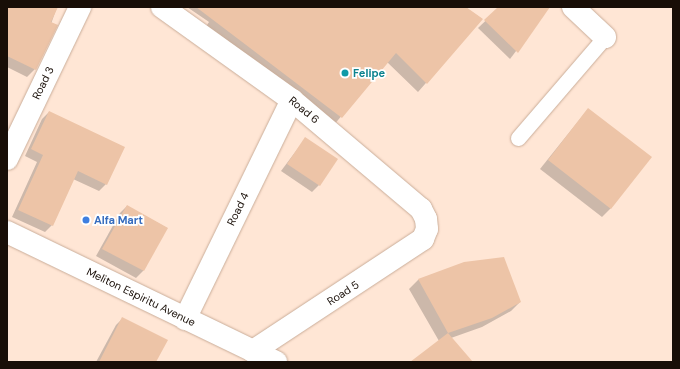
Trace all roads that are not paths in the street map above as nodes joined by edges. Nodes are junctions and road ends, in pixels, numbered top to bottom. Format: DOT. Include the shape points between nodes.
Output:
graph roads {
  1 [pos="80,7"];
  2 [pos="162,7"];
  3 [pos="575,8"];
  4 [pos="605,37"];
  5 [pos="292,100"];
  6 [pos="518,138"];
  7 [pos="7,159"];
  8 [pos="427,229"];
  9 [pos="7,232"];
  10 [pos="184,319"];
  11 [pos="253,351"];
  12 [pos="276,362"];
  1 -- 7 [label="street, Road 3"];
  2 -- 5 [label="street, Road 6"];
  3 -- 4 [label="street"];
  4 -- 6 [label="lane"];
  5 -- 8 [label="street, Road 6" via="421,209"];
  5 -- 10 [label="street, Road 4"];
  8 -- 11 [label="street, Road 5" via="423,239 411,248"];
  9 -- 10 [label="street, Meliton Espiritu Avenue"];
  10 -- 11 [label="street, Meliton Espiritu Avenue"];
  11 -- 12 [label="street, Meliton Espiritu Avenue"];
}
